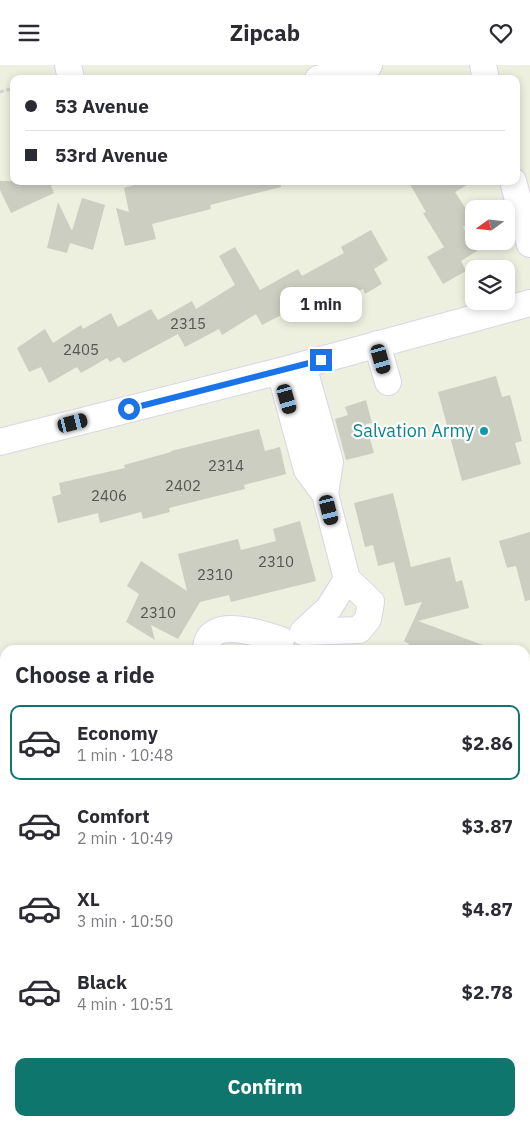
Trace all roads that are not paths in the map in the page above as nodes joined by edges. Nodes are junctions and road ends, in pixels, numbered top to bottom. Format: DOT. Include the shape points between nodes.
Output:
graph roads {
  1 [pos="369,65"];
  2 [pos="333,75"];
  3 [pos="514,185"];
  4 [pos="530,244"];
  5 [pos="530,303"];
  6 [pos="377,345"];
  7 [pos="291,368"];
  8 [pos="388,382"];
  9 [pos="0,442"];
  10 [pos="347,579"];
  11 [pos="284,641"];
  12 [pos="207,645"];
  1 -- 2 [label="street"];
  3 -- 4 [label="street"];
  5 -- 6 [label="street"];
  6 -- 7 [label="street"];
  6 -- 8 [label="street"];
  7 -- 9 [label="street"];
  7 -- 10 [label="street" via="330,462 325,494"];
  10 -- 11 [label="street" via="329,608"];
  10 -- 11 [label="street" via="371,602 368,619 359,630"];
  11 -- 12 [label="street" via="252,630 234,628 218,632 208,639"];
}
